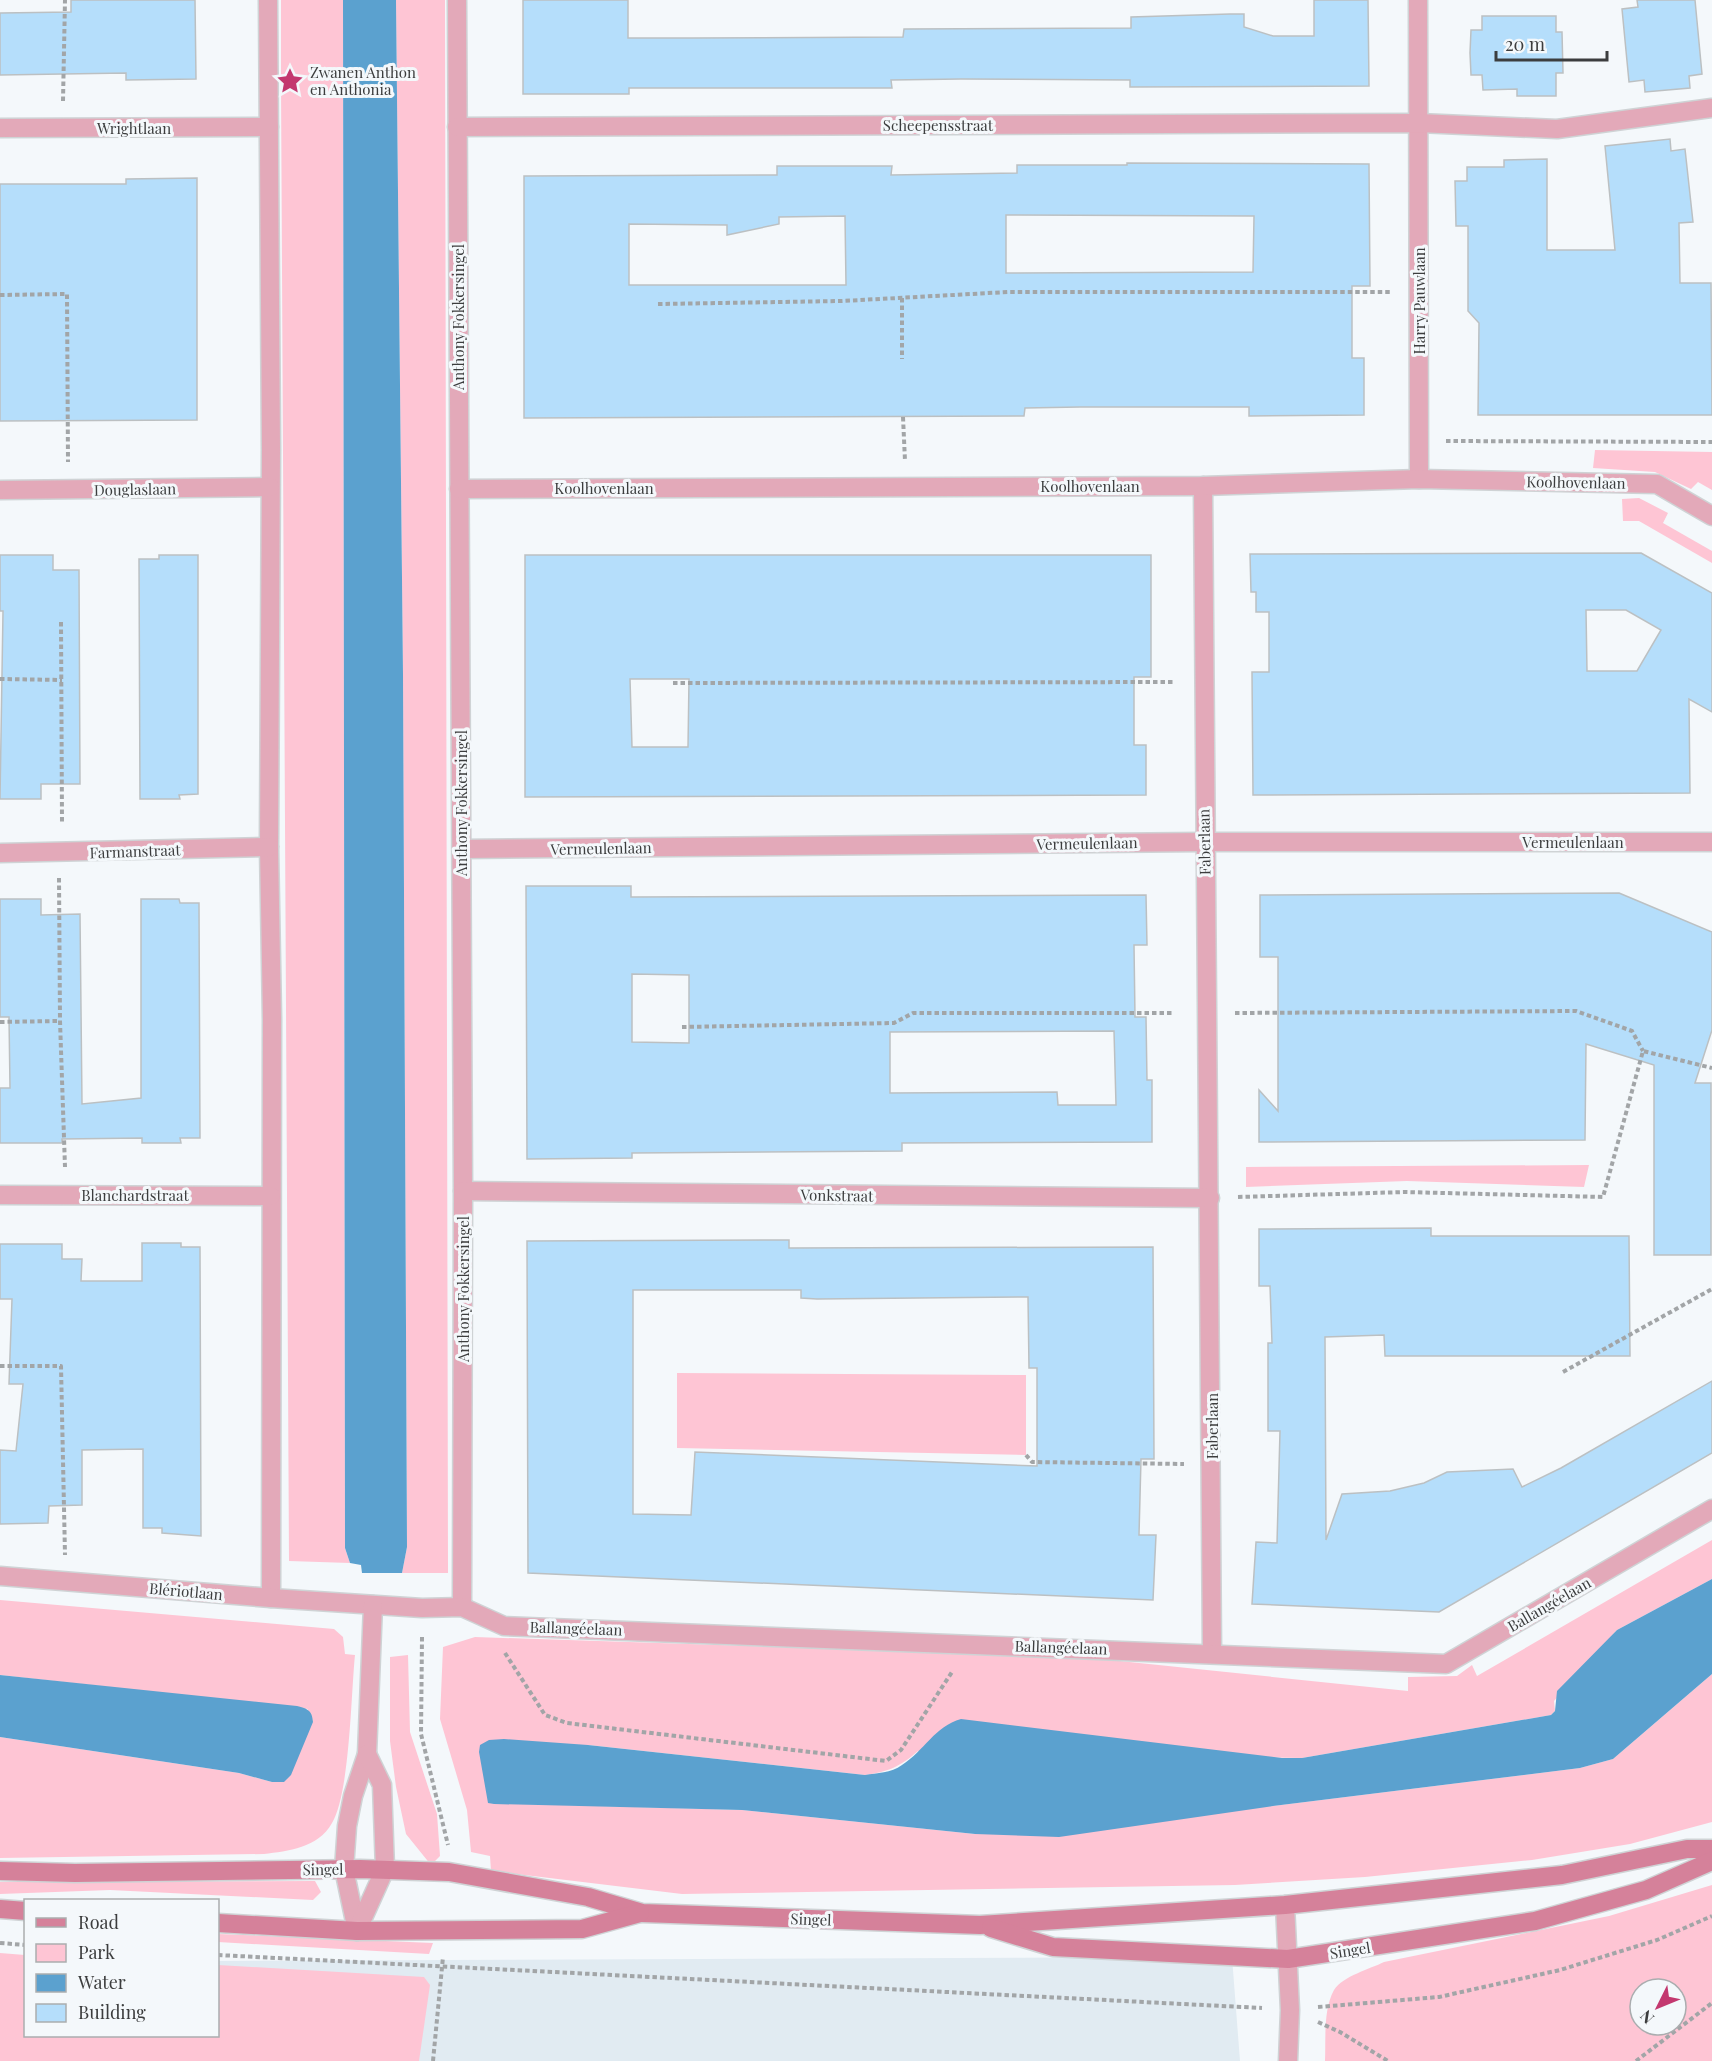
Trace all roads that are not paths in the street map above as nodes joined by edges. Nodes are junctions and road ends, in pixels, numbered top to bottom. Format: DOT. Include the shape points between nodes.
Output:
graph roads {
  1 [pos="268,0"];
  2 [pos="457,0"];
  3 [pos="1418,0"];
  4 [pos="1712,108"];
  5 [pos="1419,123"];
  6 [pos="457,126"];
  7 [pos="269,127"];
  8 [pos="0,128"];
  9 [pos="1419,479"];
  10 [pos="1203,486"];
  11 [pos="270,487"];
  12 [pos="459,489"];
  13 [pos="0,490"];
  14 [pos="1712,516"];
  15 [pos="1203,842"];
  16 [pos="1712,842"];
  17 [pos="269,847"];
  18 [pos="462,849"];
  19 [pos="0,853"];
  20 [pos="463,1191"];
  21 [pos="0,1195"];
  22 [pos="271,1196"];
  23 [pos="1210,1198"];
  24 [pos="1712,1509"];
  25 [pos="0,1576"];
  26 [pos="271,1598"];
  27 [pos="373,1605"];
  28 [pos="462,1607"];
  29 [pos="1212,1653"];
  30 [pos="367,1754"];
  31 [pos="1712,1849"];
  32 [pos="1712,1861"];
  33 [pos="344,1869"];
  34 [pos="385,1869"];
  35 [pos="0,1871"];
  36 [pos="1285,1905"];
  37 [pos="0,1910"];
  38 [pos="24,1911"];
  39 [pos="642,1913"];
  40 [pos="219,1923"];
  41 [pos="981,1925"];
  42 [pos="357,1931"];
  43 [pos="1288,1959"];
  44 [pos="1288,2061"];
  1 -- 7 [label="street"];
  2 -- 6 [label="street, Anthony Fokkersingel"];
  3 -- 5 [label="street, Harry Pauwlaan"];
  4 -- 5 [label="street" via="1557,129"];
  5 -- 6 [label="street, Scheepensstraat"];
  5 -- 9 [label="street, Harry Pauwlaan"];
  6 -- 12 [label="street, Anthony Fokkersingel"];
  7 -- 8 [label="street, Wrightlaan"];
  7 -- 11 [label="street"];
  9 -- 10 [label="street, Koolhovenlaan"];
  9 -- 14 [label="street, Koolhovenlaan" via="1657,484"];
  10 -- 12 [label="street, Koolhovenlaan"];
  10 -- 15 [label="street, Faberlaan"];
  11 -- 13 [label="street, Douglaslaan"];
  11 -- 17 [label="street"];
  12 -- 18 [label="street, Anthony Fokkersingel"];
  15 -- 16 [label="street, Vermeulenlaan"];
  15 -- 18 [label="street, Vermeulenlaan"];
  15 -- 23 [label="street, Faberlaan"];
  17 -- 19 [label="street, Farmanstraat"];
  17 -- 22 [label="street"];
  18 -- 20 [label="street, Anthony Fokkersingel"];
  20 -- 23 [label="street, Vonkstraat"];
  20 -- 28 [label="street, Anthony Fokkersingel"];
  21 -- 22 [label="street, Blanchardstraat"];
  22 -- 26 [label="street"];
  23 -- 29 [label="street, Faberlaan"];
  24 -- 29 [label="street, Ballangéelaan" via="1446,1664"];
  25 -- 26 [label="street, Blériotlaan"];
  26 -- 27 [label="street, Blériotlaan"];
  27 -- 28 [label="street, Ballangéelaan"];
  27 -- 30 [label="street"];
  28 -- 29 [label="street, Ballangéelaan" via="504,1626"];
  30 -- 33 [label="street" via="352,1796"];
  30 -- 34 [label="street" via="382,1785"];
  31 -- 36 [label="main road, Singel" via="1687,1848 1562,1875"];
  32 -- 43 [label="main road, Singel" via="1646,1890 1535,1921"];
  33 -- 34 [label="main road, Singel"];
  33 -- 35 [label="main road, Singel"];
  33 -- 42 [label="street"];
  34 -- 39 [label="main road, Singel" via="449,1872 588,1897"];
  34 -- 42 [label="street"];
  36 -- 41 [label="main road, Singel"];
  36 -- 43 [label="street"];
  37 -- 38 [label="main road"];
  39 -- 41 [label="main road, Singel"];
  39 -- 42 [label="main road, Singel" via="582,1929"];
  40 -- 42 [label="main road, Singel"];
  41 -- 43 [label="main road, Singel" via="1053,1947"];
  43 -- 44 [label="street"];
}
